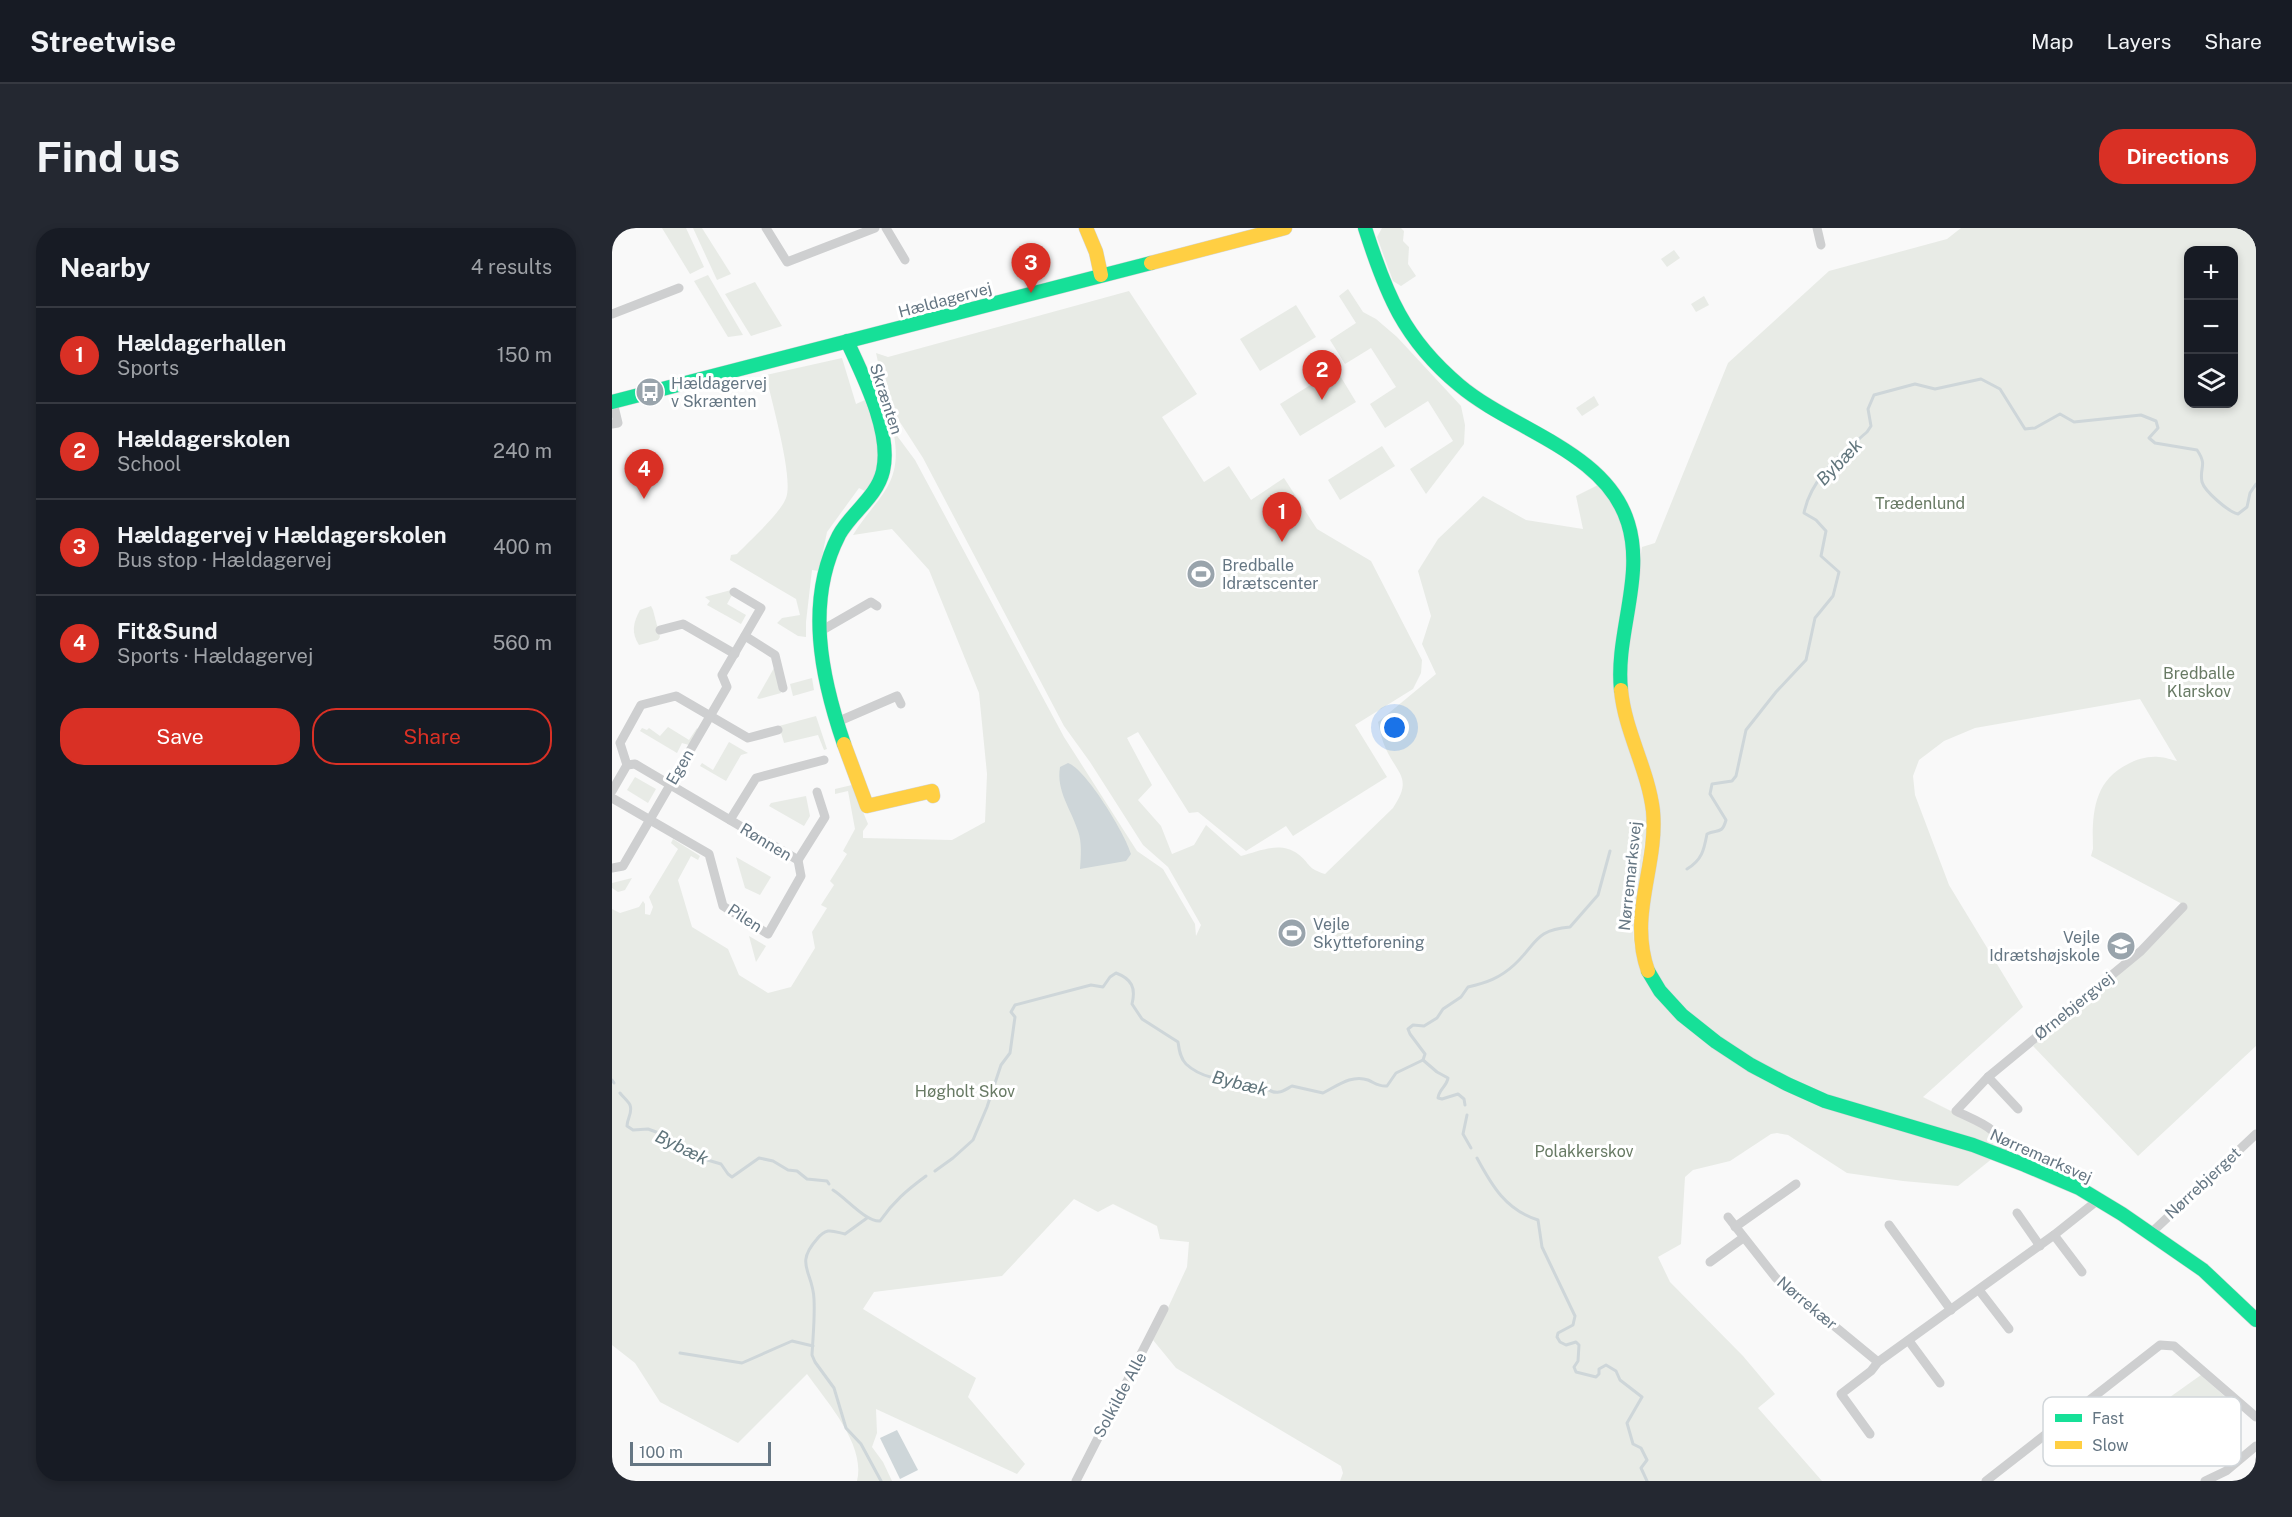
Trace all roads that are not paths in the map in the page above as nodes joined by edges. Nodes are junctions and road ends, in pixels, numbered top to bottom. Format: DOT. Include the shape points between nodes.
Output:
graph roads {
  1 [pos="766,228"];
  2 [pos="875,228"];
  3 [pos="886,228"];
  4 [pos="1086,228"];
  5 [pos="1285,228"];
  6 [pos="1365,228"];
  7 [pos="1817,228"];
  8 [pos="1821,245"];
  9 [pos="905,260"];
  10 [pos="1101,275"];
  11 [pos="679,288"];
  12 [pos="612,314"];
  13 [pos="847,341"];
  14 [pos="612,402"];
  15 [pos="612,424"];
  16 [pos="734,592"];
  17 [pos="877,606"];
  18 [pos="660,630"];
  19 [pos="819,632"];
  20 [pos="745,636"];
  21 [pos="735,654"];
  22 [pos="783,688"];
  23 [pos="901,704"];
  24 [pos="711,716"];
  25 [pos="837,722"];
  26 [pos="778,730"];
  27 [pos="824,760"];
  28 [pos="627,765"];
  29 [pos="670,785"];
  30 [pos="612,791"];
  31 [pos="817,792"];
  32 [pos="933,796"];
  33 [pos="612,798"];
  34 [pos="650,820"];
  35 [pos="730,820"];
  36 [pos="798,860"];
  37 [pos="612,868"];
  38 [pos="2183,907"];
  39 [pos="1988,1077"];
  40 [pos="2018,1109"];
  41 [pos="2256,1134"];
  42 [pos="2006,1156"];
  43 [pos="1796,1184"];
  44 [pos="2098,1200"];
  45 [pos="2017,1213"];
  46 [pos="1728,1217"];
  47 [pos="1889,1226"];
  48 [pos="1735,1227"];
  49 [pos="2151,1233"];
  50 [pos="2054,1235"];
  51 [pos="1743,1238"];
  52 [pos="2040,1246"];
  53 [pos="1710,1262"];
  54 [pos="2082,1272"];
  55 [pos="1979,1290"];
  56 [pos="1164,1309"];
  57 [pos="1951,1310"];
  58 [pos="2254,1314"];
  59 [pos="2009,1329"];
  60 [pos="1909,1341"];
  61 [pos="1878,1362"];
  62 [pos="1940,1383"];
  63 [pos="2093,1397"];
  64 [pos="2233,1397"];
  65 [pos="2241,1404"];
  66 [pos="2256,1417"];
  67 [pos="1870,1434"];
  68 [pos="2043,1436"];
  69 [pos="2256,1446"];
  70 [pos="2241,1458"];
  71 [pos="2232,1466"];
  72 [pos="1076,1481"];
  73 [pos="1986,1481"];
  74 [pos="2205,1481"];
  1 -- 2 [label="street" via="787,262"];
  3 -- 9 [label="street"];
  4 -- 10 [label="street"];
  5 -- 10 [label="street, Hældagervej"];
  6 -- 42 [label="street, Nørremarksvej" via="1392,304 1434,362 1459,387 1489,408 1596,474 1617,493 1628,517 1634,562 1620,656 1620,687 1624,714 1654,814 1639,920 1649,974 1660,991 1689,1021 1733,1055 1782,1083 1847,1109"];
  7 -- 8 [label="street"];
  10 -- 13 [label="street, Hældagervej"];
  11 -- 12 [label="street"];
  13 -- 14 [label="street, Hældagervej"];
  13 -- 19 [label="street, Skrænten" via="882,432 885,452 883,471 875,488 843,528 825,573"];
  14 -- 15 [label="street, Hældagervej" via="618,423"];
  16 -- 20 [label="street, Egen" via="761,608"];
  17 -- 19 [label="street" via="871,602"];
  18 -- 21 [label="street" via="683,624"];
  19 -- 25 [label="street, Skrænten" via="827,688"];
  20 -- 21 [label="street, Egen"];
  20 -- 22 [label="street" via="775,655"];
  21 -- 24 [label="street, Egen" via="722,675 727,687"];
  23 -- 25 [label="street" via="897,696"];
  24 -- 26 [label="street" via="748,738"];
  24 -- 28 [label="street" via="676,696 641,705 620,743"];
  24 -- 29 [label="street, Egen"];
  25 -- 32 [label="street, Skrænten" via="867,806 932,791"];
  27 -- 35 [label="street, Rønnen" via="756,778"];
  28 -- 29 [label="street, Rønnen" via="635,764"];
  28 -- 30 [label="street"];
  29 -- 34 [label="street, Egen"];
  29 -- 35 [label="street, Rønnen"];
  31 -- 36 [label="street, Rønnen" via="825,817"];
  33 -- 34 [label="street"];
  34 -- 36 [label="street, Pilen" via="709,854 723,906 768,934 801,876"];
  34 -- 37 [label="street, Egen" via="623,866"];
  35 -- 36 [label="street, Rønnen"];
  38 -- 39 [label="street, Ørnebjergvej" via="2141,951"];
  39 -- 40 [label="street"];
  39 -- 42 [label="street, Ørnebjergvej" via="1956,1111 1993,1130 2003,1143"];
  41 -- 49 [label="street, Nørrebjerget"];
  42 -- 44 [label="street, Nørremarksvej"];
  43 -- 48 [label="street"];
  44 -- 49 [label="street, Nørremarksvej"];
  44 -- 50 [label="street"];
  45 -- 52 [label="street"];
  46 -- 48 [label="street, Nørrekær"];
  47 -- 57 [label="street"];
  48 -- 51 [label="street, Nørrekær"];
  49 -- 58 [label="street, Nørremarksvej" via="2214,1278"];
  50 -- 52 [label="street"];
  50 -- 54 [label="street"];
  51 -- 53 [label="street"];
  51 -- 61 [label="street, Nørrekær" via="1776,1278"];
  52 -- 55 [label="street"];
  55 -- 57 [label="street"];
  55 -- 59 [label="street"];
  56 -- 72 [label="street, Solkilde Alle"];
  57 -- 60 [label="street"];
  60 -- 61 [label="street"];
  60 -- 62 [label="street"];
  61 -- 67 [label="street" via="1841,1394"];
  63 -- 64 [label="street" via="2160,1345 2175,1346"];
  65 -- 66 [label="street"];
  68 -- 73 [label="street"];
  69 -- 70 [label="street"];
  71 -- 74 [label="street"];
}
